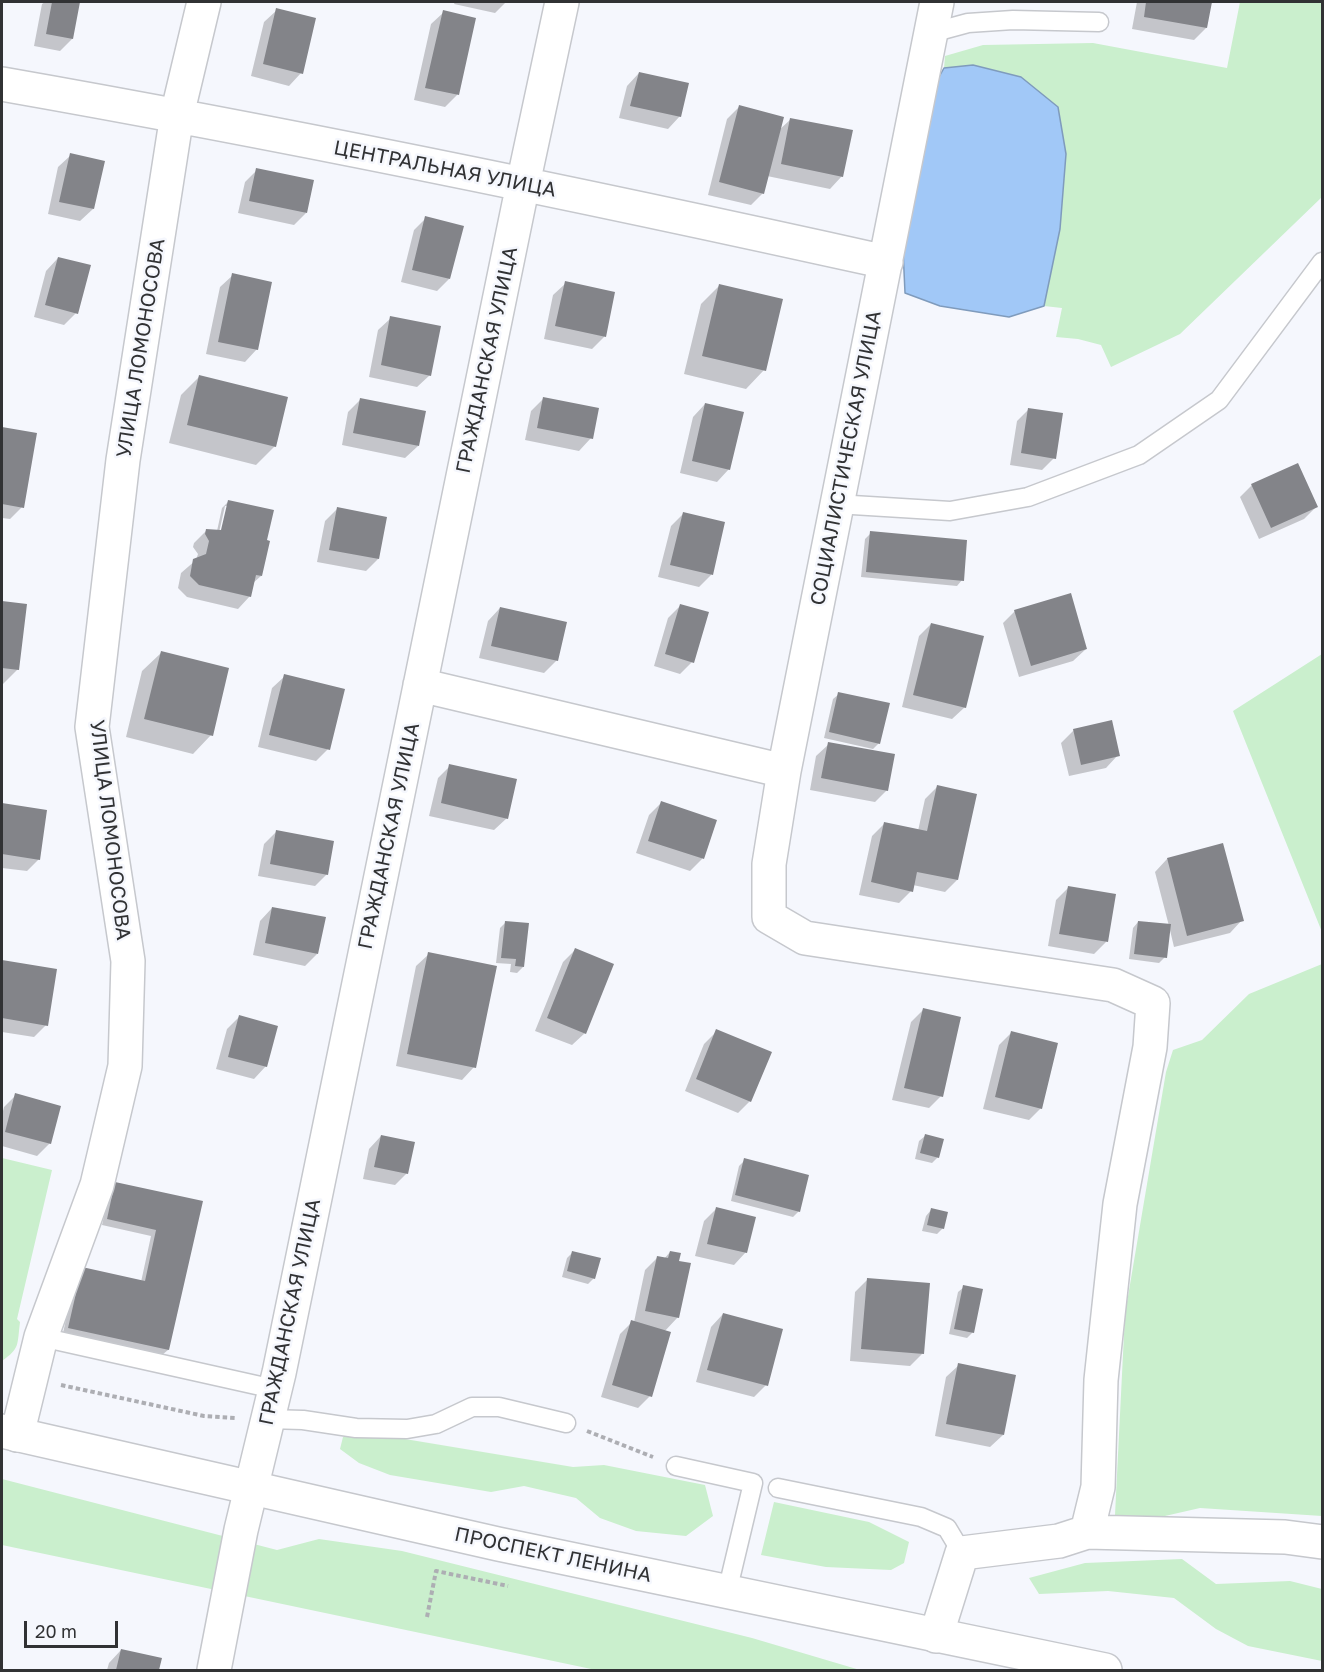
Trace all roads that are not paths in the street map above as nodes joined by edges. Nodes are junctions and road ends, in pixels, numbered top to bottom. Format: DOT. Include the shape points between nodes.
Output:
graph roads {
  1 [pos="204,2"];
  2 [pos="562,2"];
  3 [pos="937,2"];
  4 [pos="1100,22"];
  5 [pos="931,33"];
  6 [pos="2,84"];
  7 [pos="177,115"];
  8 [pos="523,184"];
  9 [pos="886,262"];
  10 [pos="1323,262"];
  11 [pos="836,504"];
  12 [pos="420,685"];
  13 [pos="784,771"];
  14 [pos="41,1336"];
  15 [pos="271,1404"];
  16 [pos="566,1423"];
  17 [pos="9,1433"];
  18 [pos="676,1466"];
  19 [pos="251,1487"];
  20 [pos="778,1488"];
  21 [pos="1087,1532"];
  22 [pos="1323,1542"];
  23 [pos="962,1553"];
  24 [pos="727,1592"];
  25 [pos="936,1636"];
  26 [pos="1103,1670"];
  27 [pos="214,1671"];
  1 -- 7 [label="street, УЛИЦА ЛОМОНОСОВА"];
  2 -- 8 [label="street, ГРАЖДАНСКАЯ УЛИЦА"];
  3 -- 5 [label="street, СОЦИАЛИСТИЧЕСКАЯ УЛИЦА"];
  4 -- 5 [label="lane" via="1013,20 968,23"];
  5 -- 9 [label="street, СОЦИАЛИСТИЧЕСКАЯ УЛИЦА"];
  6 -- 7 [label="street, ЦЕНТРАЛЬНАЯ УЛИЦА"];
  7 -- 8 [label="street, ЦЕНТРАЛЬНАЯ УЛИЦА"];
  7 -- 14 [label="street, УЛИЦА ЛОМОНОСОВА" via="123,460 92,727 128,961 125,1066 97,1185"];
  8 -- 9 [label="street, ЦЕНТРАЛЬНАЯ УЛИЦА"];
  8 -- 12 [label="street, ГРАЖДАНСКАЯ УЛИЦА"];
  9 -- 11 [label="street, СОЦИАЛИСТИЧЕСКАЯ УЛИЦА"];
  10 -- 11 [label="lane" via="1219,400 1139,455 1028,497 950,511"];
  11 -- 13 [label="street, СОЦИАЛИСТИЧЕСКАЯ УЛИЦА"];
  12 -- 13 [label="street"];
  12 -- 15 [label="street, ГРАЖДАНСКАЯ УЛИЦА"];
  13 -- 21 [label="street, СОЦИАЛИСТИЧЕСКАЯ УЛИЦА" via="769,864 769,917 805,938 1113,985 1153,1003 1150,1047 1120,1204 1101,1380 1098,1487"];
  14 -- 15 [label="lane"];
  14 -- 17 [label="street, УЛИЦА ЛОМОНОСОВА" via="31,1378"];
  15 -- 16 [label="lane" via="303,1420 356,1428 407,1429 436,1424 472,1407 498,1407"];
  15 -- 19 [label="street, ГРАЖДАНСКАЯ УЛИЦА"];
  17 -- 19 [label="street, ПРОСПЕКТ ЛЕНИНА"];
  18 -- 24 [label="lane" via="753,1483"];
  19 -- 24 [label="street, ПРОСПЕКТ ЛЕНИНА"];
  19 -- 27 [label="street, ГРАЖДАНСКАЯ УЛИЦА"];
  20 -- 23 [label="lane" via="921,1517 947,1528"];
  21 -- 22 [label="street" via="1286,1537"];
  21 -- 23 [label="street" via="1059,1541"];
  23 -- 25 [label="street"];
  24 -- 25 [label="street, ПРОСПЕКТ ЛЕНИНА"];
  25 -- 26 [label="street, ПРОСПЕКТ ЛЕНИНА"];
}
